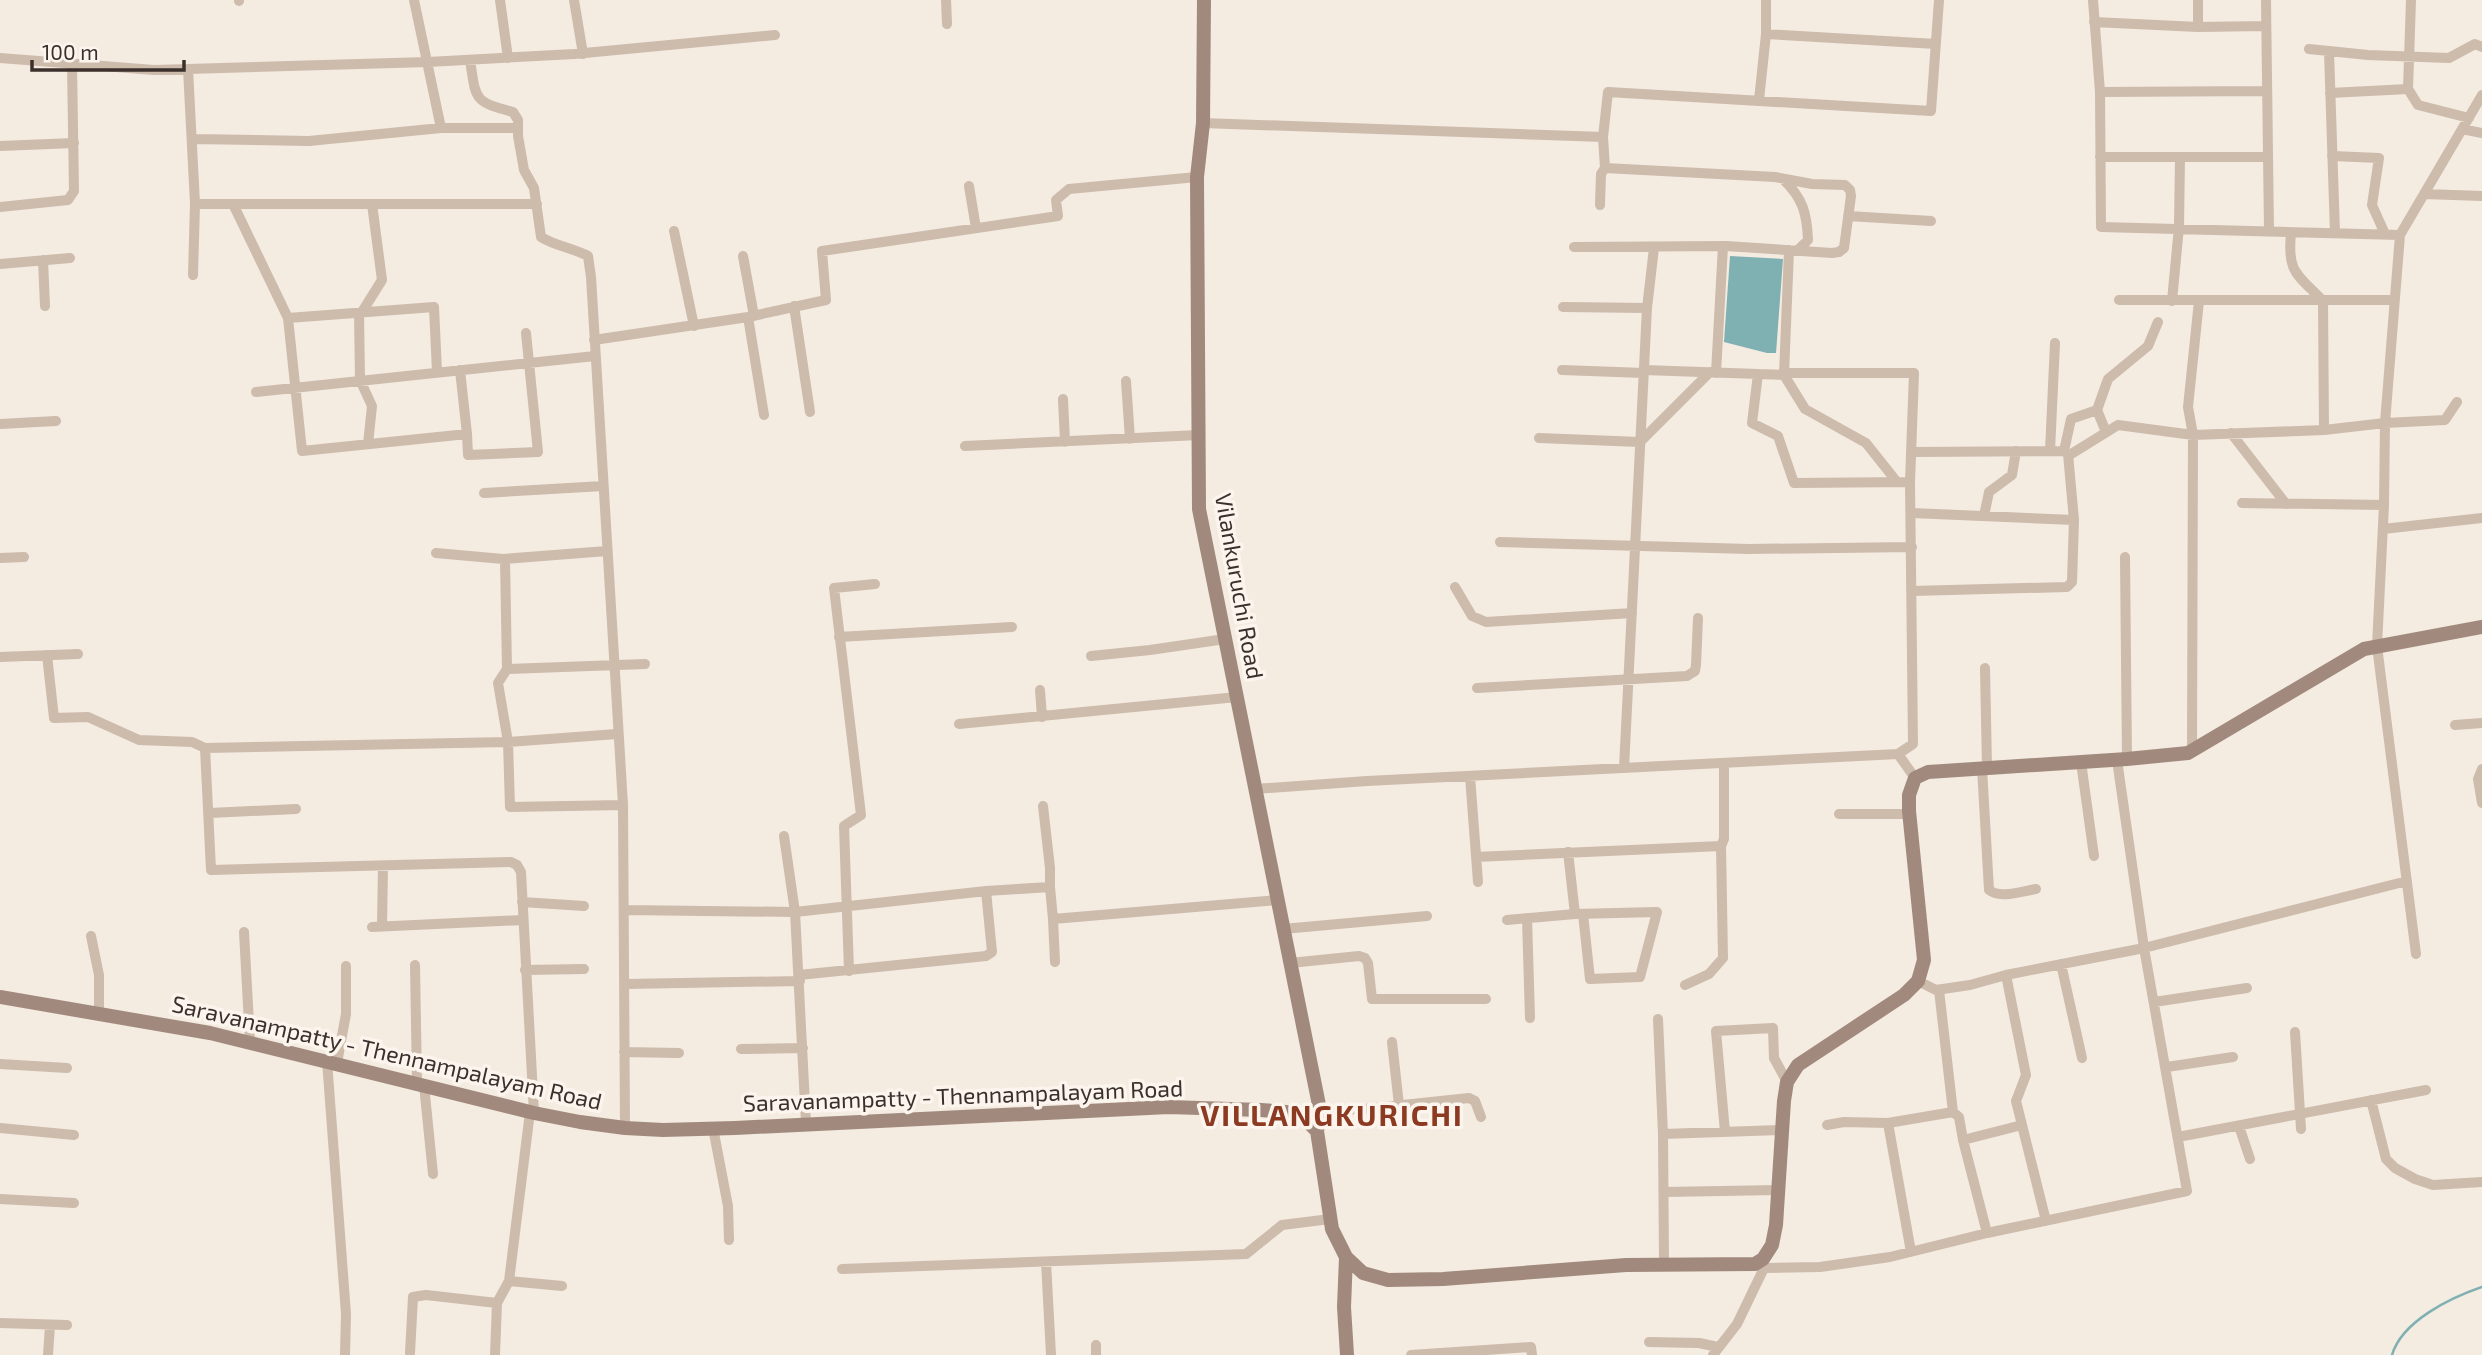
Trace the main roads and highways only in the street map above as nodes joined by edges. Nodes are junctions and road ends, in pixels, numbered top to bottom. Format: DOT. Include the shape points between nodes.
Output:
graph roads {
  1 [pos="1204,0"];
  2 [pos="2482,627"];
  3 [pos="0,997"];
  4 [pos="1317,1131"];
  5 [pos="1346,1257"];
  6 [pos="1347,1355"];
  1 -- 4 [label="main road, Vilankuruchi Road" via="1203,123 1196,177 1199,509 1320,1110"];
  2 -- 5 [label="main road" via="2364,649 2178,755 1928,772 1915,778 1909,814 1924,960 1917,981 1904,995 1798,1065 1787,1082 1772,1245 1763,1264 1626,1265 1388,1280 1363,1273"];
  3 -- 4 [label="main road, Saravanampatty - Thennampalayam Road" via="250,1042 532,1112 625,1128 1169,1107 1298,1114"];
  4 -- 5 [label="main road" via="1332,1229"];
  5 -- 6 [label="main road"];
}
